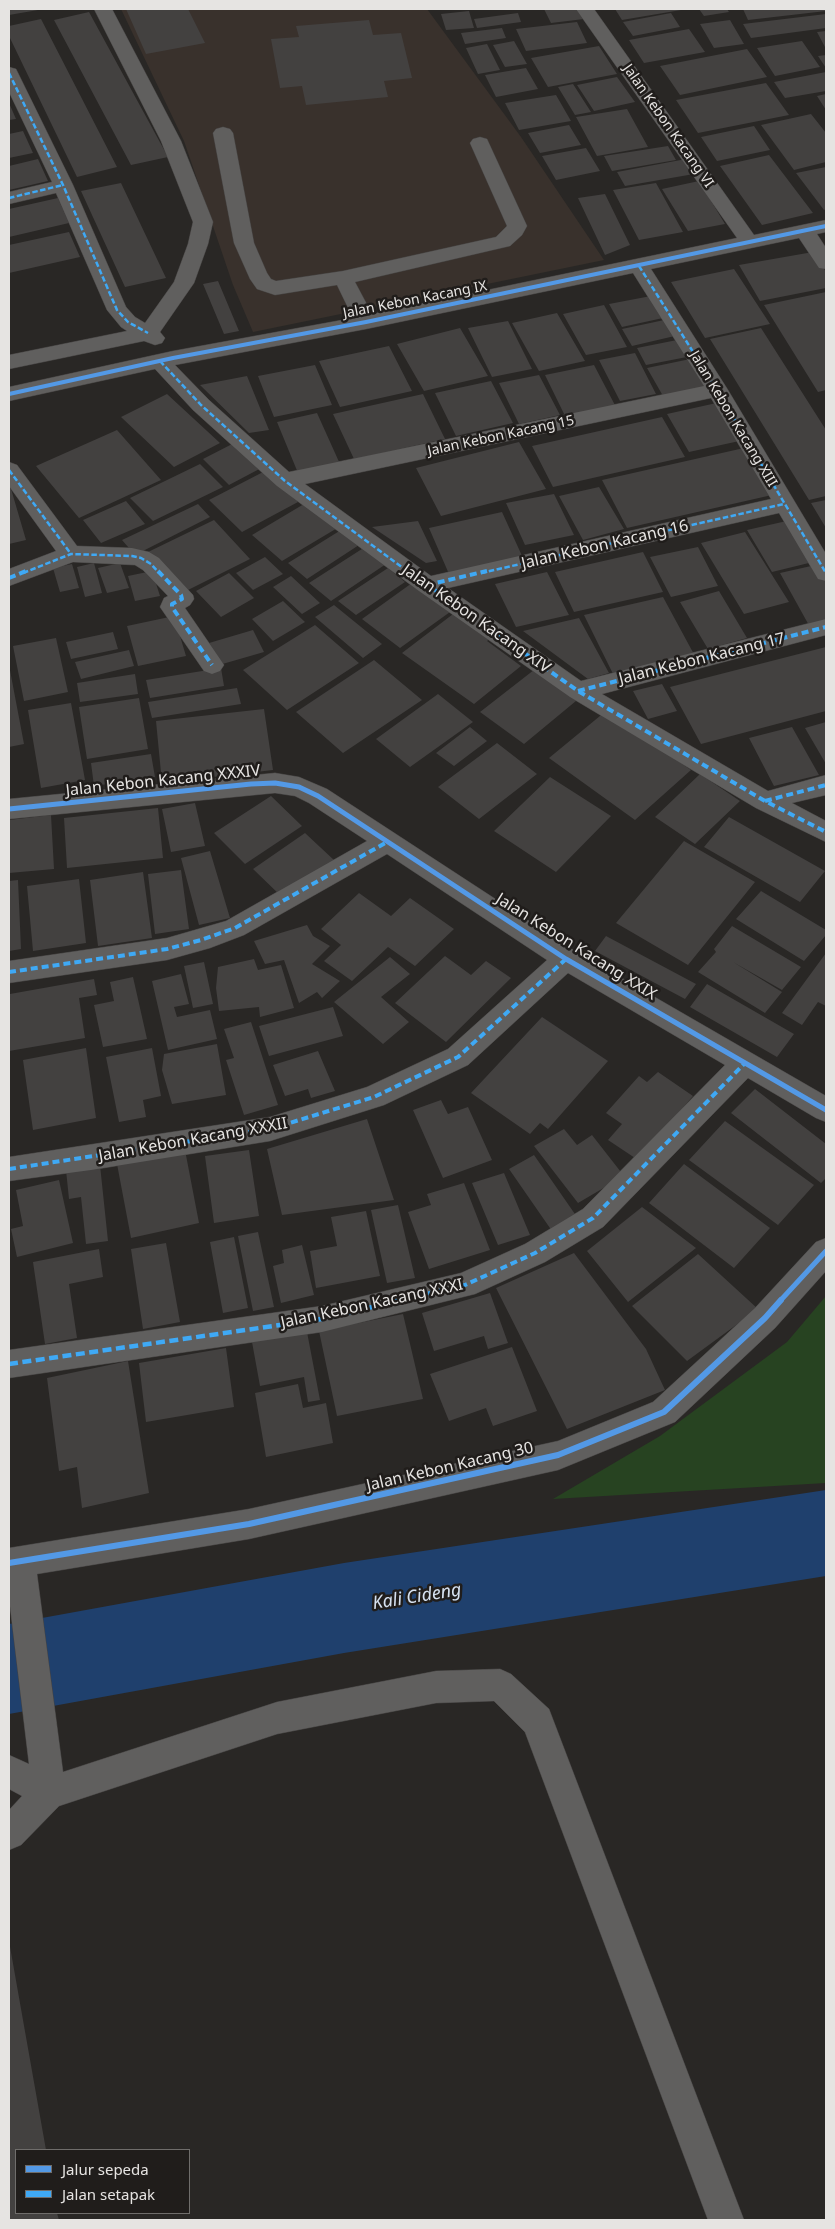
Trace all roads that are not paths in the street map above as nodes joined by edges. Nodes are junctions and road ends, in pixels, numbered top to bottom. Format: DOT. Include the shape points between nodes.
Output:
graph roads {
  1 [pos="103,9"];
  2 [pos="585,9"];
  3 [pos="9,73"];
  4 [pos="223,133"];
  5 [pos="480,143"];
  6 [pos="63,185"];
  7 [pos="9,198"];
  8 [pos="826,226"];
  9 [pos="805,231"];
  10 [pos="750,243"];
  11 [pos="826,263"];
  12 [pos="639,266"];
  13 [pos="343,278"];
  14 [pos="366,322"];
  15 [pos="148,333"];
  16 [pos="166,360"];
  17 [pos="9,362"];
  18 [pos="717,390"];
  19 [pos="9,394"];
  20 [pos="9,470"];
  21 [pos="285,481"];
  22 [pos="784,504"];
  23 [pos="71,554"];
  24 [pos="826,573"];
  25 [pos="9,578"];
  26 [pos="427,585"];
  27 [pos="826,627"];
  28 [pos="212,665"];
  29 [pos="578,691"];
  30 [pos="826,785"];
  31 [pos="318,796"];
  32 [pos="765,802"];
  33 [pos="9,809"];
  34 [pos="826,832"];
  35 [pos="387,842"];
  36 [pos="566,959"];
  37 [pos="9,972"];
  38 [pos="746,1062"];
  39 [pos="826,1110"];
  40 [pos="9,1169"];
  41 [pos="826,1251"];
  42 [pos="9,1364"];
  43 [pos="14,1562"];
  44 [pos="9,1772"];
  45 [pos="49,1793"];
  46 [pos="9,1833"];
  47 [pos="726,2220"];
  1 -- 15 [label="street" via="171,141 203,222 184,284"];
  2 -- 10 [label="street, Jalan Kebon Kacang VI"];
  3 -- 6 [label="street, Jalan Kebon Kacang XIV"];
  4 -- 13 [label="street" via="244,243 264,284 275,288"];
  5 -- 13 [label="street" via="517,226 512,235 503,242"];
  6 -- 7 [label="street"];
  6 -- 15 [label="street, Jalan Kebon Kacang XIV" via="117,310 128,322"];
  8 -- 9 [label="street, Jalan Kebon Kacang IX"];
  9 -- 10 [label="street, Jalan Kebon Kacang IX"];
  9 -- 11 [label="street"];
  10 -- 12 [label="street, Jalan Kebon Kacang IX"];
  12 -- 14 [label="street, Jalan Kebon Kacang IX"];
  12 -- 18 [label="street, Jalan Kebon Kacang XIII"];
  13 -- 14 [label="street"];
  14 -- 16 [label="street, Jalan Kebon Kacang IX"];
  15 -- 16 [label="street, Jalan Kebon Kacang XIV" via="157,339"];
  15 -- 17 [label="street"];
  16 -- 19 [label="street, Jalan Kebon Kacang IX"];
  16 -- 21 [label="street, Jalan Kebon Kacang XIV" via="201,405"];
  18 -- 21 [label="street, Jalan Kebon Kacang 15"];
  18 -- 22 [label="street, Jalan Kebon Kacang XIII"];
  20 -- 23 [label="street"];
  21 -- 26 [label="street, Jalan Kebon Kacang XIV"];
  22 -- 24 [label="street, Jalan Kebon Kacang XIII"];
  22 -- 26 [label="street, Jalan Kebon Kacang 16"];
  23 -- 25 [label="street"];
  23 -- 28 [label="street" via="132,556 151,564 181,595 182,599 172,607"];
  26 -- 29 [label="street, Jalan Kebon Kacang XIV"];
  27 -- 29 [label="street, Jalan Kebon Kacang 17"];
  29 -- 32 [label="street, Jalan Kebon Kacang XIV"];
  30 -- 32 [label="street"];
  31 -- 33 [label="street, Jalan Kebon Kacang XXXIV" via="299,787 251,784"];
  31 -- 35 [label="street, Jalan Kebon Kacang XXIX"];
  32 -- 34 [label="street, Jalan Kebon Kacang XIV"];
  35 -- 36 [label="street, Jalan Kebon Kacang XXIX"];
  35 -- 37 [label="street" via="235,928 201,940 167,949"];
  36 -- 38 [label="street, Jalan Kebon Kacang XXIX"];
  36 -- 40 [label="street, Jalan Kebon Kacang XXXII" via="458,1057 374,1097 270,1129"];
  38 -- 39 [label="street, Jalan Kebon Kacang XXIX"];
  38 -- 42 [label="street, Jalan Kebon Kacang XXXI" via="593,1218 535,1253 465,1285 322,1319"];
  41 -- 43 [label="street, Jalan Kebon Kacang 30" via="765,1318 664,1412 558,1456 249,1524"];
  43 -- 45 [label="street" via="27,1616"];
  44 -- 45 [label="street"];
  45 -- 46 [label="street"];
  45 -- 47 [label="street" via="277,1718 436,1687 500,1685 537,1721"];
}
